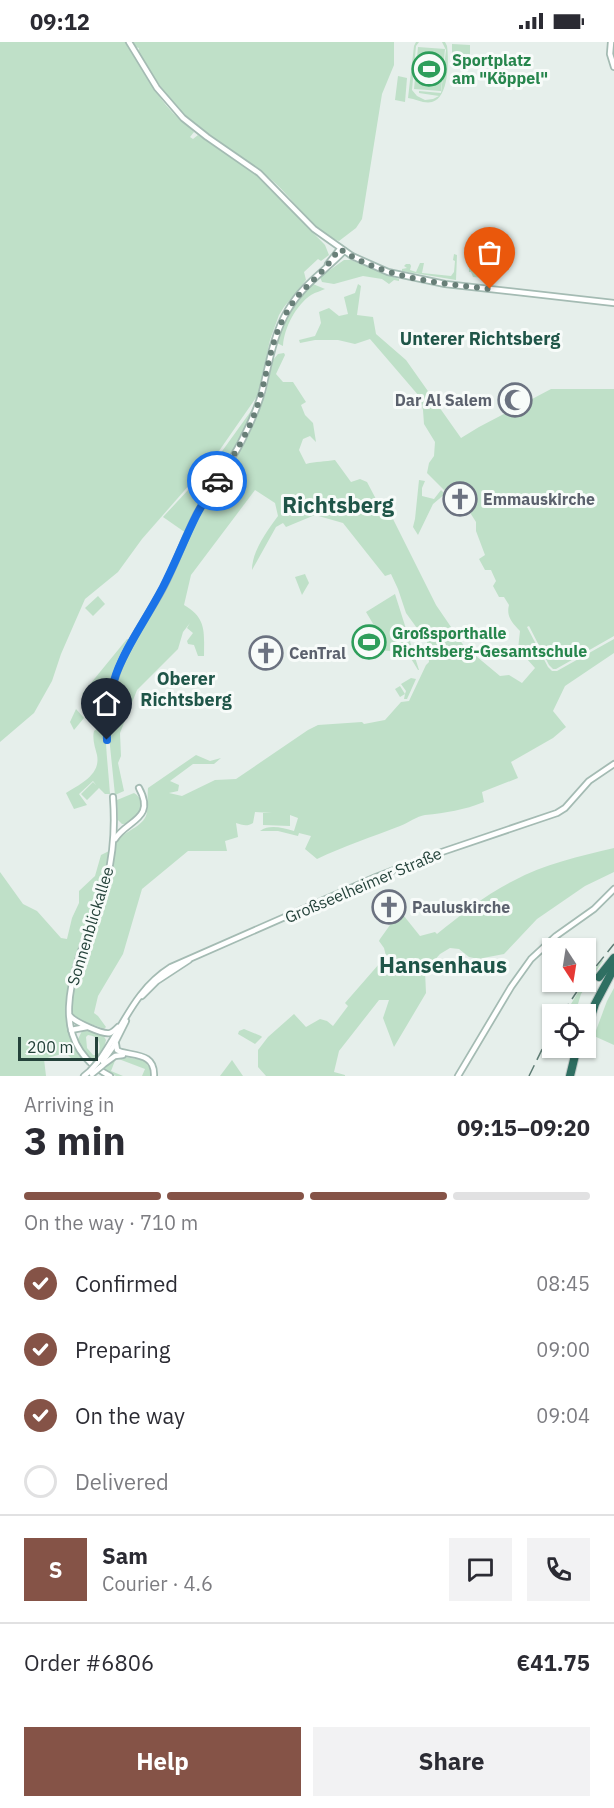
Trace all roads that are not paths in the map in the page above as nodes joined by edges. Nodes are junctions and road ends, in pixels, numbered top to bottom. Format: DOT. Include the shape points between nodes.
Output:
graph roads {
  1 [pos="129,42"];
  2 [pos="611,42"];
  3 [pos="614,67"];
  4 [pos="330,242"];
  5 [pos="342,250"];
  6 [pos="352,256"];
  7 [pos="334,259"];
  8 [pos="614,303"];
  9 [pos="107,740"];
  10 [pos="614,764"];
  11 [pos="139,788"];
  12 [pos="113,797"];
  13 [pos="114,828"];
  14 [pos="125,828"];
  15 [pos="114,842"];
  16 [pos="614,890"];
  17 [pos="614,959"];
  18 [pos="189,960"];
  19 [pos="614,968"];
  20 [pos="599,977"];
  21 [pos="589,1004"];
  22 [pos="595,1004"];
  23 [pos="68,1014"];
  24 [pos="122,1022"];
  25 [pos="81,1025"];
  26 [pos="70,1028"];
  27 [pos="103,1032"];
  28 [pos="116,1042"];
  29 [pos="76,1043"];
  30 [pos="105,1053"];
  31 [pos="129,1054"];
  32 [pos="574,1058"];
  33 [pos="576,1058"];
  34 [pos="101,1064"];
  35 [pos="90,1074"];
  36 [pos="84,1076"];
  37 [pos="110,1076"];
  38 [pos="154,1076"];
  39 [pos="458,1076"];
  40 [pos="570,1076"];
  41 [pos="574,1076"];
  1 -- 4 [label="main road" via="157,88 177,111 198,131 259,173"];
  2 -- 3 [label="main road"];
  4 -- 5 [label="main road"];
  4 -- 7 [label="main road"];
  5 -- 6 [label="main road"];
  5 -- 7 [label="main road"];
  6 -- 7 [label="main road"];
  6 -- 8 [label="main road" via="388,272 445,284"];
  7 -- 9 [label="main road" via="298,294 286,312 245,435 196,515 163,587 120,662 111,687"];
  10 -- 18 [label="main road, Großseelheimer Straße" via="589,781 557,813 433,855"];
  11 -- 14 [label="main road" via="143,811 136,822"];
  12 -- 13 [label="main road, Sonnenblickallee"];
  13 -- 14 [label="main road"];
  13 -- 15 [label="main road, Sonnenblickallee"];
  14 -- 15 [label="main road"];
  15 -- 23 [label="main road, Sonnenblickallee" via="107,878 72,979"];
  16 -- 39 [label="main road" via="545,945 521,972"];
  17 -- 20 [label="highway"];
  17 -- 21 [label="highway"];
  18 -- 24 [label="main road, Großseelheimer Straße" via="171,967 147,985"];
  18 -- 28 [label="main road" via="144,993"];
  19 -- 22 [label="highway"];
  23 -- 25 [label="main road"];
  23 -- 26 [label="main road, Sonnenblickallee"];
  24 -- 27 [label="main road" via="111,1032"];
  24 -- 30 [label="main road, Großseelheimer Straße"];
  25 -- 26 [label="main road"];
  25 -- 27 [label="main road"];
  25 -- 29 [label="main road"];
  26 -- 29 [label="main road, Sonnenblickallee"];
  27 -- 30 [label="main road" via="108,1042"];
  28 -- 31 [label="main road" via="119,1051"];
  28 -- 34 [label="main road"];
  29 -- 37 [label="main road, Sonnenblickallee" via="88,1060"];
  30 -- 34 [label="main road, Großseelheimer Straße"];
  31 -- 34 [label="main road"];
  31 -- 38 [label="main road" via="148,1059"];
  32 -- 40 [label="highway"];
  33 -- 41 [label="highway"];
  34 -- 35 [label="main road, bridge"];
  35 -- 36 [label="main road"];
}
